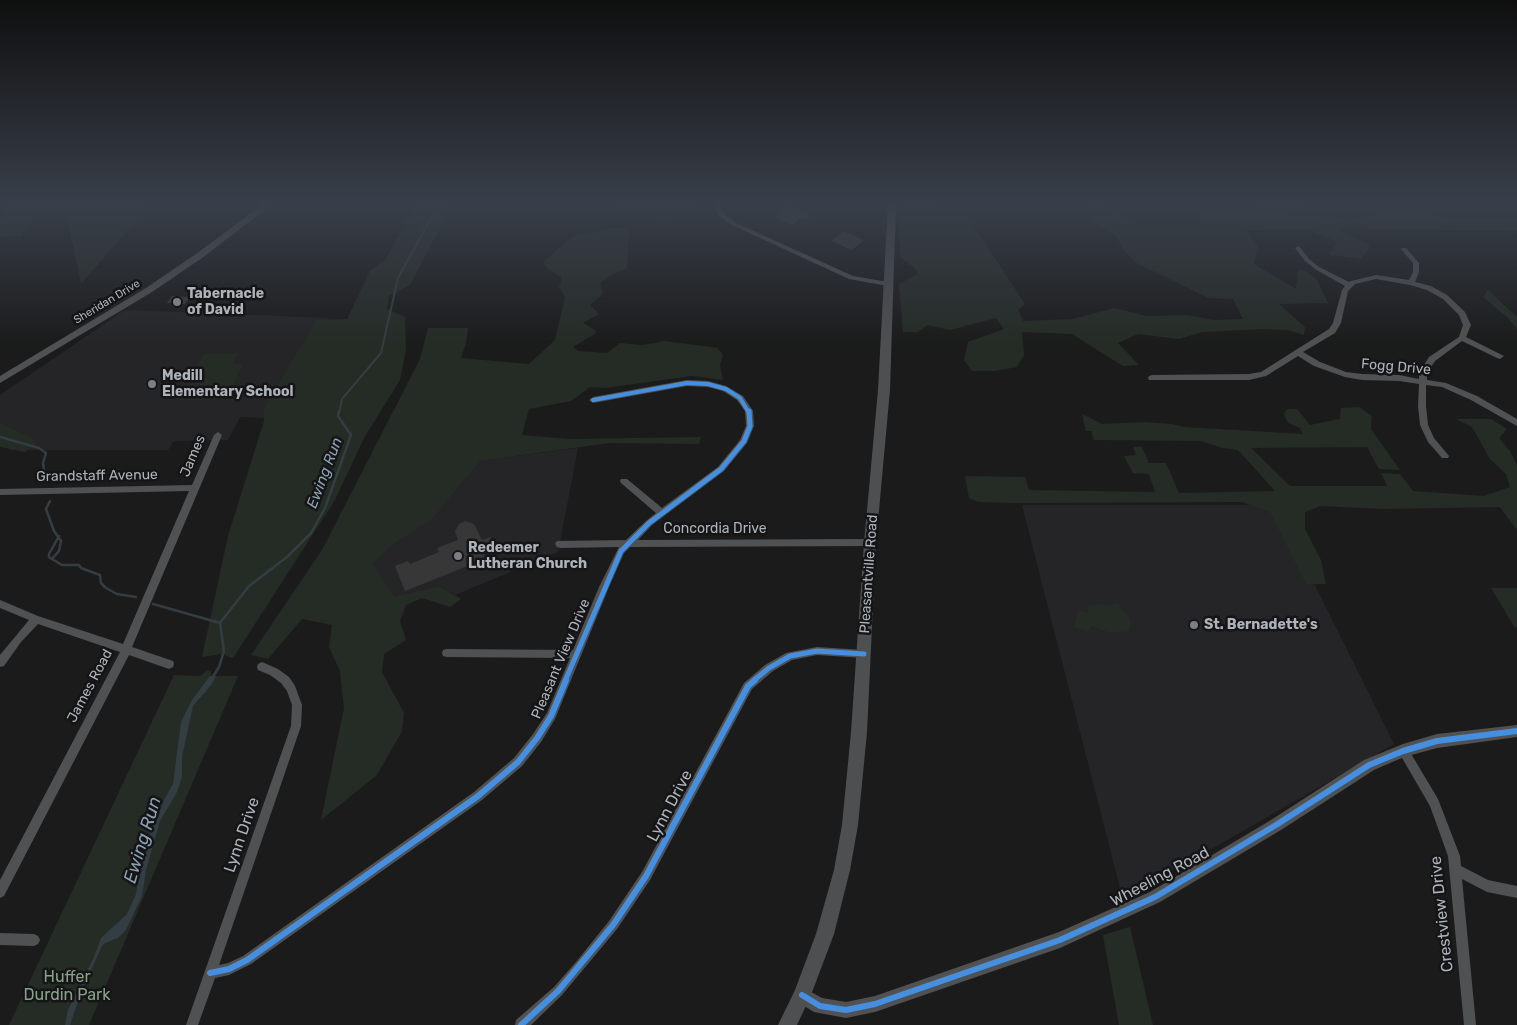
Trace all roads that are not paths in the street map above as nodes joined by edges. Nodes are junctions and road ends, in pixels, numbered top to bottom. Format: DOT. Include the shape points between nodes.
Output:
graph roads {
  1 [pos="208,250"];
  2 [pos="792,250"];
  3 [pos="890,250"];
  4 [pos="1299,250"];
  5 [pos="1405,250"];
  6 [pos="888,282"];
  7 [pos="1412,283"];
  8 [pos="1349,285"];
  9 [pos="1462,338"];
  10 [pos="1299,353"];
  11 [pos="1500,356"];
  12 [pos="1152,378"];
  13 [pos="0,380"];
  14 [pos="1423,380"];
  15 [pos="593,400"];
  16 [pos="1517,423"];
  17 [pos="218,435"];
  18 [pos="1445,456"];
  19 [pos="624,481"];
  20 [pos="195,488"];
  21 [pos="0,492"];
  22 [pos="662,514"];
  23 [pos="870,543"];
  24 [pos="560,544"];
  25 [pos="626,544"];
  26 [pos="0,604"];
  27 [pos="36,619"];
  28 [pos="126,650"];
  29 [pos="447,653"];
  30 [pos="576,654"];
  31 [pos="864,654"];
  32 [pos="0,663"];
  33 [pos="169,664"];
  34 [pos="262,667"];
  35 [pos="1517,731"];
  36 [pos="1402,751"];
  37 [pos="1456,870"];
  38 [pos="0,892"];
  39 [pos="1517,892"];
  40 [pos="0,939"];
  41 [pos="34,940"];
  42 [pos="210,973"];
  43 [pos="802,995"];
  44 [pos="192,1025"];
  45 [pos="521,1025"];
  46 [pos="788,1025"];
  47 [pos="1470,1025"];
  1 -- 13 [label="street, Sheridan Drive" via="150,290"];
  2 -- 6 [label="street" via="855,279"];
  3 -- 6 [label="main road, Pleasantville Road"];
  4 -- 8 [label="street" via="1316,268"];
  5 -- 7 [label="street" via="1416,263"];
  6 -- 23 [label="main road, Pleasantville Road" via="884,390"];
  7 -- 8 [label="street" via="1376,277"];
  7 -- 9 [label="street" via="1438,293 1455,306 1466,319"];
  8 -- 10 [label="street" via="1335,328"];
  9 -- 11 [label="street"];
  9 -- 14 [label="street" via="1428,364"];
  10 -- 12 [label="street" via="1271,371 1249,377"];
  10 -- 14 [label="street, Fogg Drive" via="1317,364 1345,374"];
  14 -- 16 [label="street, Fogg Drive" via="1464,393"];
  14 -- 18 [label="street" via="1424,425 1431,440"];
  15 -- 22 [label="street, Pleasant View Drive" via="698,383 726,389 745,404 750,426 734,455"];
  17 -- 20 [label="street, James"];
  19 -- 22 [label="street"];
  20 -- 21 [label="street, Grandstaff Avenue"];
  20 -- 28 [label="street, James Road"];
  22 -- 25 [label="street, Pleasant View Drive"];
  23 -- 25 [label="street, Concordia Drive"];
  23 -- 31 [label="main road, Pleasantville Road"];
  24 -- 25 [label="street, Concordia Drive"];
  25 -- 30 [label="street, Pleasant View Drive" via="616,556"];
  26 -- 27 [label="street"];
  27 -- 28 [label="street"];
  27 -- 32 [label="street"];
  28 -- 33 [label="street"];
  28 -- 38 [label="street, James Road"];
  29 -- 30 [label="street"];
  30 -- 42 [label="street, Pleasant View Drive" via="548,722 530,749 504,776 247,960 229,969"];
  31 -- 43 [label="main road, Pleasantville Road" via="850,825 842,870 825,934"];
  31 -- 45 [label="street, Lynn Drive" via="818,652 790,656 748,686 646,876 579,968"];
  34 -- 42 [label="street, Lynn Drive" via="274,672 291,689 296,705 296,726"];
  35 -- 36 [label="street, Wheeling Road" via="1437,741"];
  36 -- 37 [label="street, Crestview Drive" via="1434,803"];
  36 -- 43 [label="street, Wheeling Road" via="1363,769 1155,897 1062,939 875,1004 846,1010 820,1006"];
  37 -- 39 [label="street" via="1487,886"];
  37 -- 47 [label="street, Crestview Drive"];
  40 -- 41 [label="street"];
  42 -- 44 [label="street, Lynn Drive"];
  43 -- 46 [label="main road, Pleasantville Road"];
}
